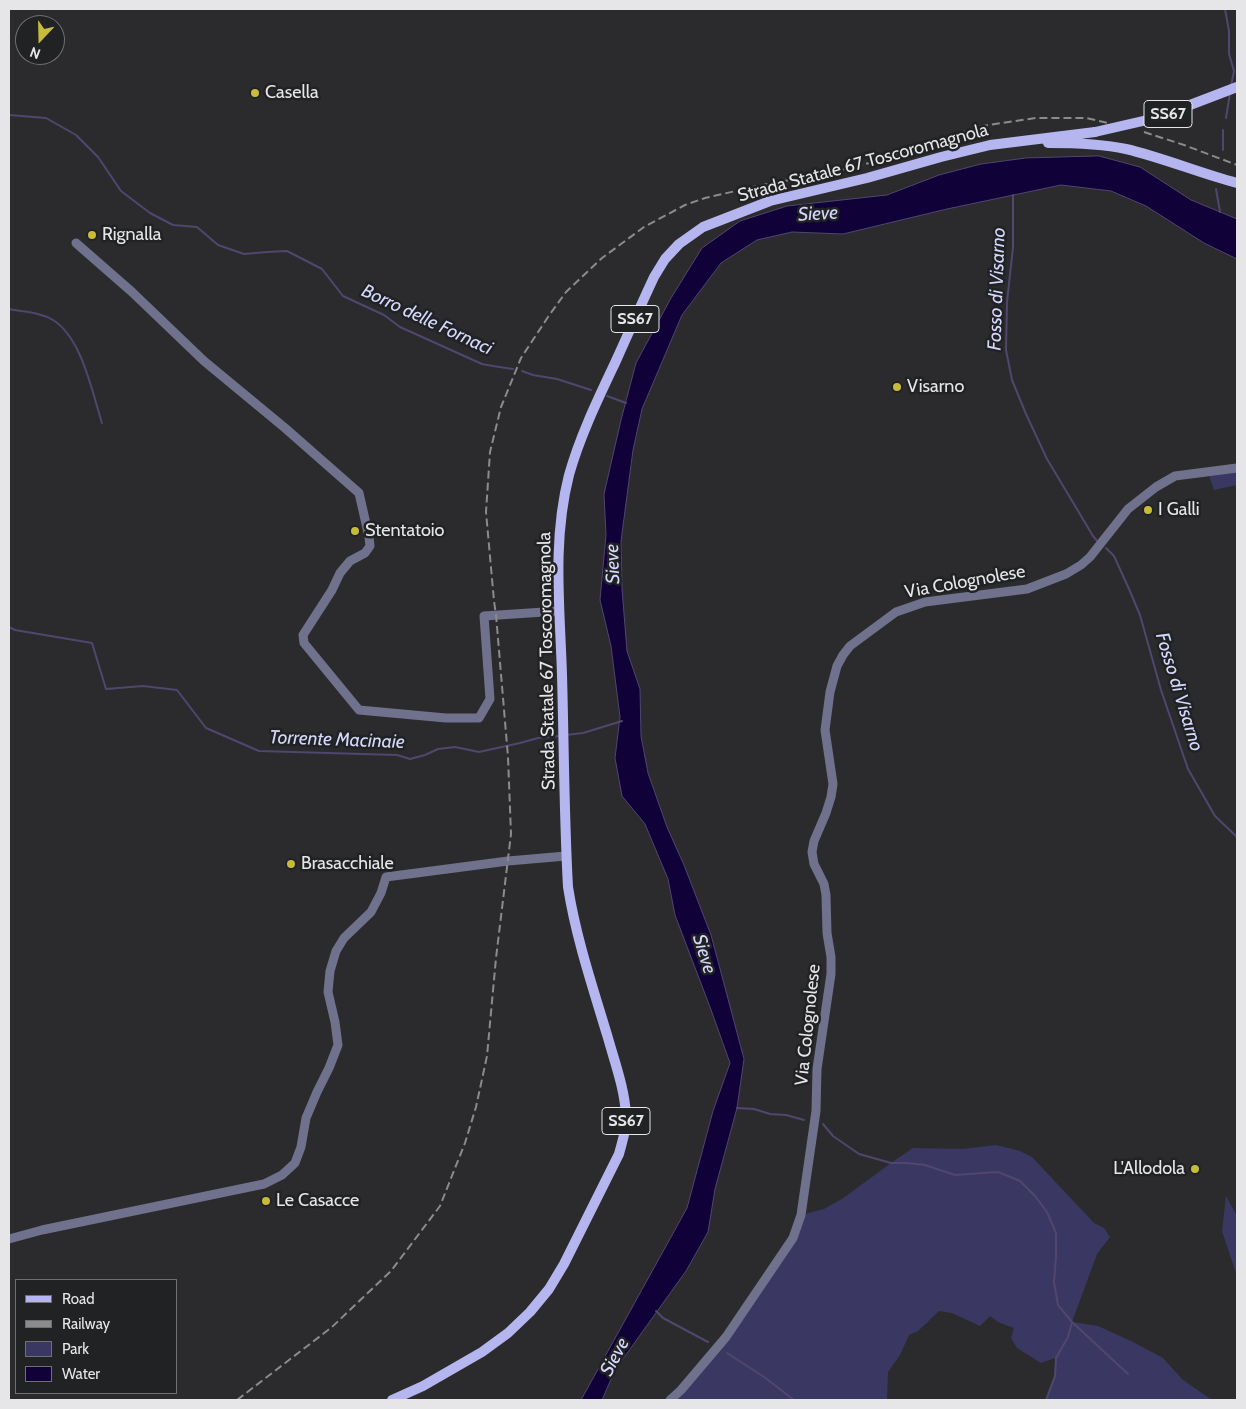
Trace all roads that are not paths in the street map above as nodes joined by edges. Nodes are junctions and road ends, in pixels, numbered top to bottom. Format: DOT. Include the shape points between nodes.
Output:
graph roads {
  1 [pos="1237,87"];
  2 [pos="990,145"];
  3 [pos="1237,183"];
  4 [pos="76,243"];
  5 [pos="1237,468"];
  6 [pos="559,611"];
  7 [pos="566,856"];
  8 [pos="9,1239"];
  9 [pos="392,1400"];
  10 [pos="670,1400"];
  1 -- 2 [label="main road, Strada Statale 67 Toscoromagnola / SS67, bridge" via="1156,118 1095,132"];
  2 -- 3 [label="main road" via="1055,143 1124,149"];
  2 -- 6 [label="main road, Strada Statale 67 Toscoromagnola / SS67" via="770,200 703,227 665,259 597,402 569,475 559,543"];
  4 -- 6 [label="street" via="204,361 358,493 370,546 340,573 303,639 359,710 479,718 490,699 484,616"];
  5 -- 10 [label="street, Via Colognolese" via="1175,476 1167,480 1128,509 1090,557 1066,574 1027,589 925,602 906,608 866,633 843,655 830,692 825,730 832,791 812,852 826,895 831,974 801,1215 792,1238 726,1337"];
  6 -- 7 [label="main road, Strada Statale 67 Toscoromagnola / SS67"];
  7 -- 8 [label="street" via="386,877 371,912 344,938 336,951 328,992 338,1045 306,1118 295,1163 282,1175 264,1184"];
  7 -- 9 [label="main road, Strada Statale 67 Toscoromagnola / SS67" via="572,913 624,1100 626,1118 619,1154 564,1264 530,1312 482,1352"];
}
